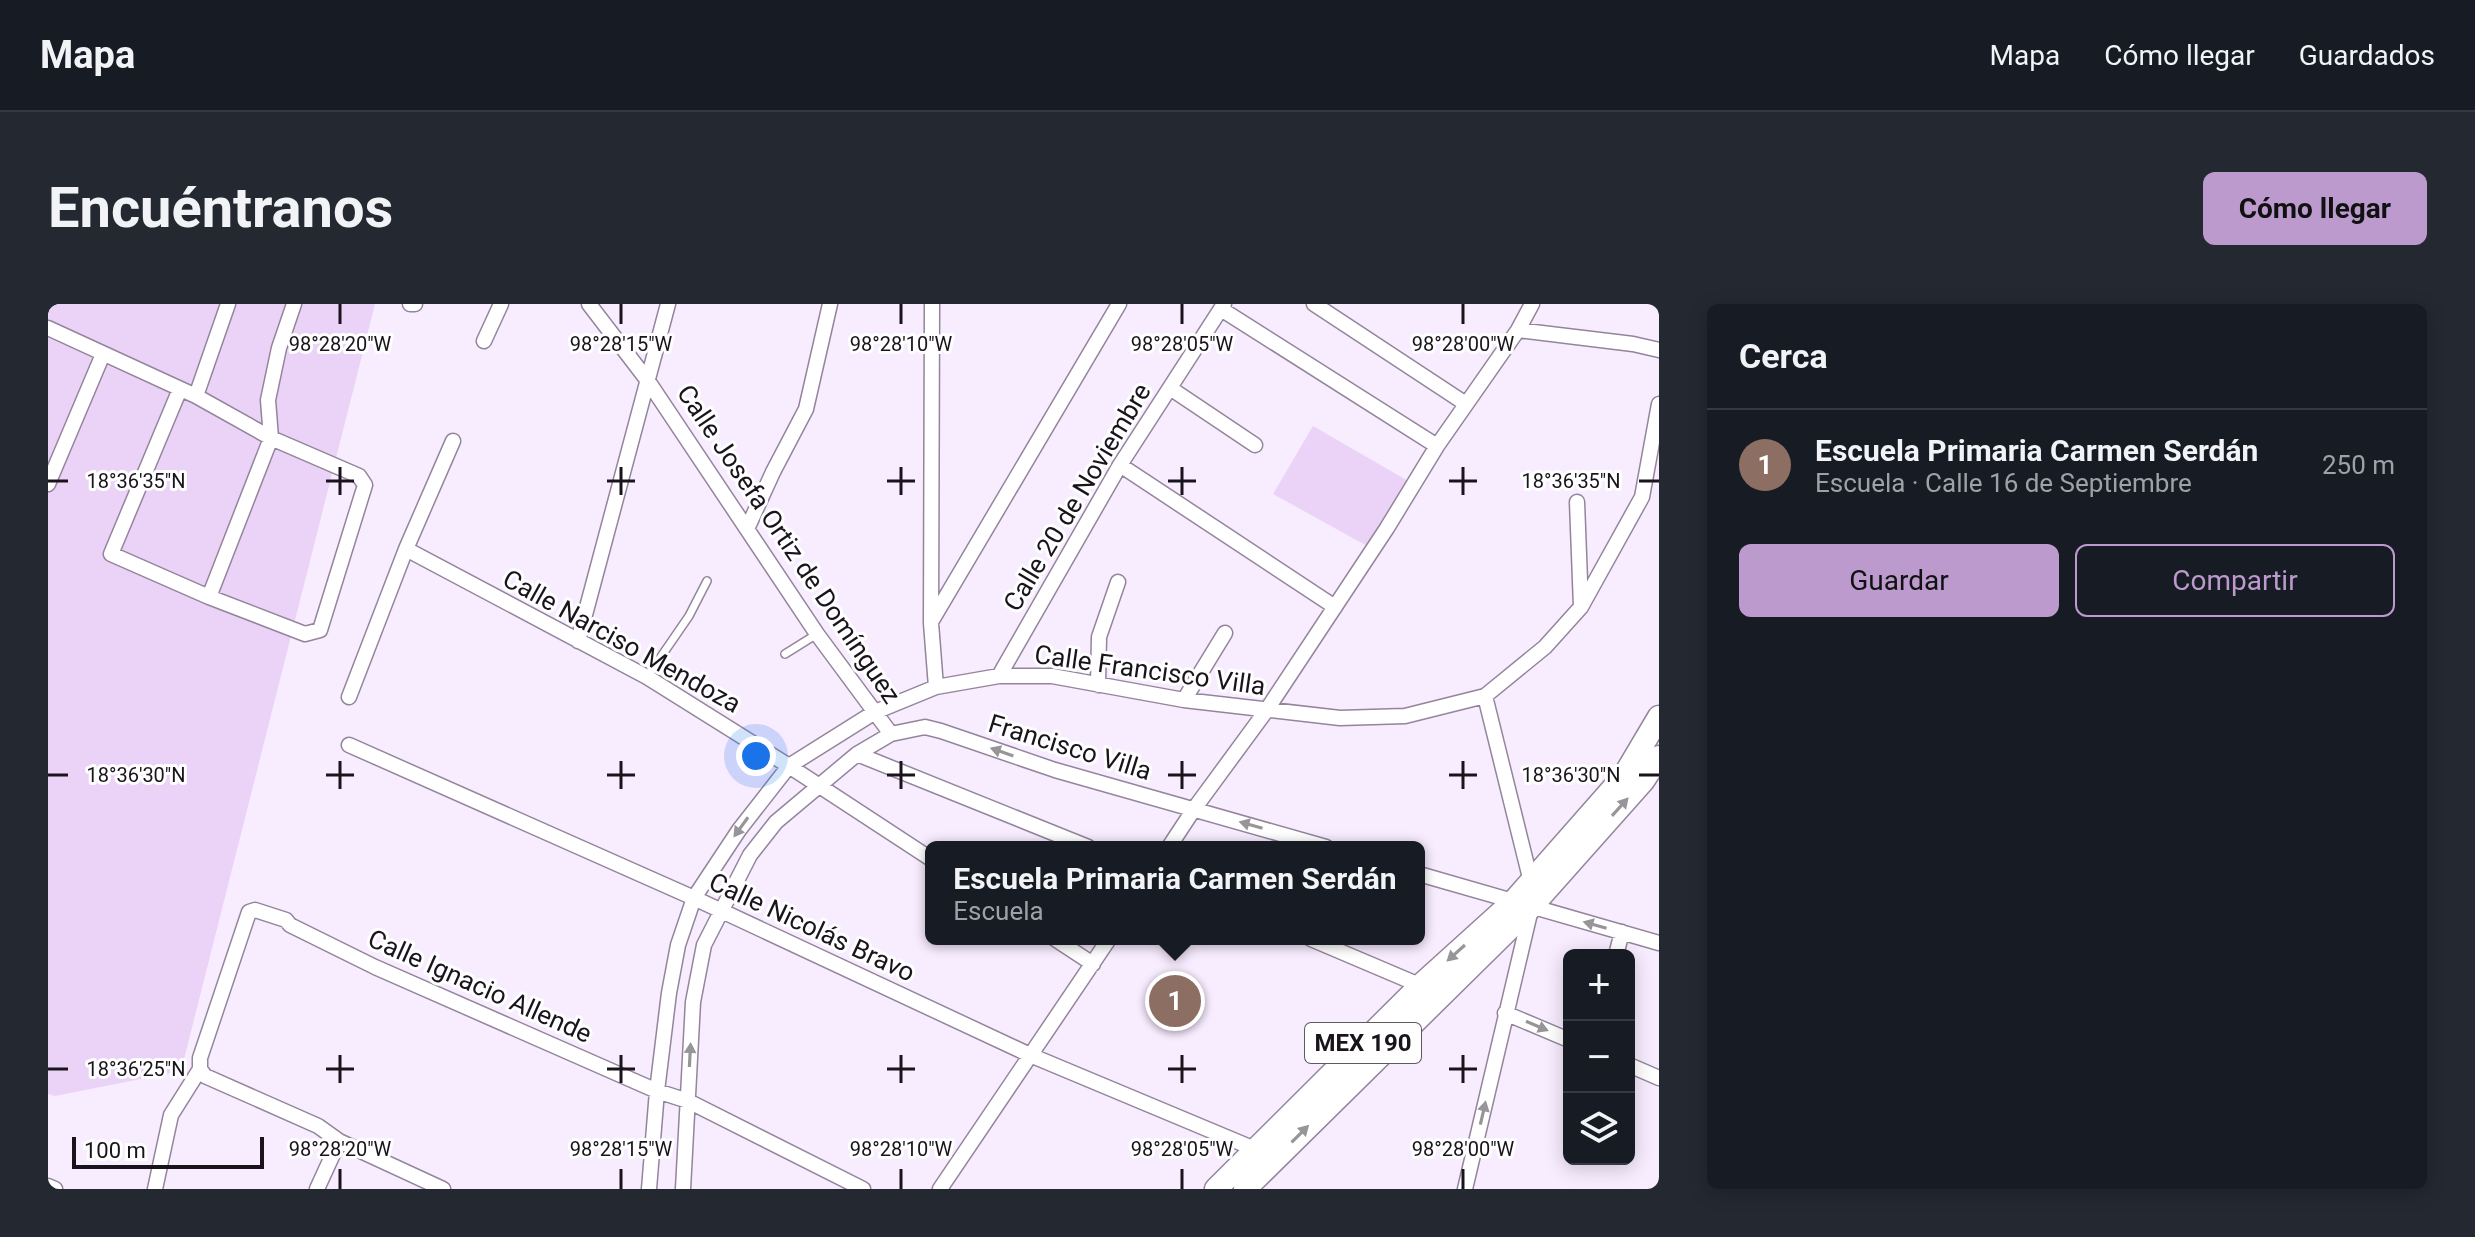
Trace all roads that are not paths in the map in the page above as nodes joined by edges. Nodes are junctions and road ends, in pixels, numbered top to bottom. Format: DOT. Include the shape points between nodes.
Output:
graph roads {
  1 [pos="228,304"];
  2 [pos="294,304"];
  3 [pos="501,304"];
  4 [pos="589,304"];
  5 [pos="668,304"];
  6 [pos="830,304"];
  7 [pos="932,304"];
  8 [pos="1119,304"];
  9 [pos="1314,304"];
  10 [pos="1532,304"];
  11 [pos="1223,306"];
  12 [pos="48,328"];
  13 [pos="1518,330"];
  14 [pos="484,341"];
  15 [pos="1659,350"];
  16 [pos="103,354"];
  17 [pos="648,381"];
  18 [pos="1170,388"];
  19 [pos="180,389"];
  20 [pos="196,396"];
  21 [pos="1466,404"];
  22 [pos="1659,404"];
  23 [pos="271,438"];
  24 [pos="453,441"];
  25 [pos="1255,445"];
  26 [pos="1437,446"];
  27 [pos="1120,465"];
  28 [pos="48,484"];
  29 [pos="1577,502"];
  30 [pos="747,529"];
  31 [pos="406,549"];
  32 [pos="707,581"];
  33 [pos="1118,582"];
  34 [pos="209,597"];
  35 [pos="1335,607"];
  36 [pos="1581,607"];
  37 [pos="931,623"];
  38 [pos="1225,633"];
  39 [pos="817,634"];
  40 [pos="578,641"];
  41 [pos="785,654"];
  42 [pos="999,676"];
  43 [pos="647,677"];
  44 [pos="1098,685"];
  45 [pos="936,687"];
  46 [pos="1485,696"];
  47 [pos="349,697"];
  48 [pos="1184,700"];
  49 [pos="1266,711"];
  50 [pos="875,712"];
  51 [pos="1659,717"];
  52 [pos="891,734"];
  53 [pos="349,745"];
  54 [pos="857,754"];
  55 [pos="1659,757"];
  56 [pos="789,766"];
  57 [pos="817,786"];
  58 [pos="1194,809"];
  59 [pos="1073,841"];
  60 [pos="1173,841"];
  61 [pos="1305,841"];
  62 [pos="925,855"];
  63 [pos="1425,875"];
  64 [pos="694,898"];
  65 [pos="1528,898"];
  66 [pos="719,912"];
  67 [pos="1622,932"];
  68 [pos="1659,943"];
  69 [pos="1064,945"];
  70 [pos="1105,945"];
  71 [pos="1325,945"];
  72 [pos="1618,949"];
  73 [pos="1093,964"];
  74 [pos="1430,991"];
  75 [pos="1505,1013"];
  76 [pos="1563,1037"];
  77 [pos="1030,1055"];
  78 [pos="1635,1068"];
  79 [pos="200,1069"];
  80 [pos="1659,1078"];
  81 [pos="657,1091"];
  82 [pos="688,1101"];
  83 [pos="339,1141"];
  84 [pos="1266,1154"];
  85 [pos="48,1186"];
  86 [pos="55,1189"];
  87 [pos="155,1189"];
  88 [pos="317,1189"];
  89 [pos="443,1189"];
  90 [pos="649,1189"];
  91 [pos="683,1189"];
  92 [pos="863,1189"];
  93 [pos="940,1189"];
  94 [pos="1216,1189"];
  95 [pos="1245,1189"];
  96 [pos="1465,1189"];
  1 -- 20 [label="street"];
  2 -- 23 [label="street" via="268,400"];
  3 -- 14 [label="street"];
  4 -- 17 [label="street, Calle Josefa Ortiz de Domínguez"];
  5 -- 17 [label="street"];
  6 -- 30 [label="street" via="806,409"];
  7 -- 37 [label="street"];
  8 -- 37 [label="street"];
  9 -- 21 [label="street"];
  10 -- 13 [label="street"];
  11 -- 18 [label="street, Calle 20 de Noviembre"];
  11 -- 26 [label="street"];
  12 -- 16 [label="street"];
  13 -- 15 [label="street"];
  13 -- 21 [label="street"];
  16 -- 19 [label="street"];
  16 -- 28 [label="street"];
  17 -- 30 [label="street, Calle Josefa Ortiz de Domínguez"];
  17 -- 40 [label="street"];
  18 -- 25 [label="street"];
  18 -- 27 [label="street, Calle 20 de Noviembre"];
  19 -- 20 [label="street"];
  19 -- 34 [label="street" via="111,554"];
  20 -- 23 [label="street"];
  21 -- 26 [label="street"];
  22 -- 36 [label="street, Calle Francisco Villa" via="1642,497"];
  23 -- 34 [label="street"];
  23 -- 34 [label="street" via="359,476 365,485 320,630 305,634"];
  24 -- 31 [label="street"];
  26 -- 35 [label="street"];
  27 -- 35 [label="street"];
  27 -- 42 [label="street, Calle 20 de Noviembre"];
  29 -- 36 [label="street"];
  30 -- 39 [label="street, Calle Josefa Ortiz de Domínguez"];
  31 -- 40 [label="street, Calle Narciso Mendoza"];
  31 -- 47 [label="street"];
  32 -- 43 [label="lane"];
  33 -- 44 [label="street" via="1099,637"];
  35 -- 49 [label="street"];
  36 -- 46 [label="street, Calle Francisco Villa" via="1545,647"];
  37 -- 45 [label="street"];
  38 -- 48 [label="street"];
  39 -- 41 [label="lane"];
  39 -- 50 [label="street, Calle Josefa Ortiz de Domínguez"];
  40 -- 43 [label="street, Calle Narciso Mendoza"];
  42 -- 44 [label="street, Calle Francisco Villa" via="1052,676"];
  42 -- 45 [label="street, Calle Francisco Villa"];
  43 -- 56 [label="street, Calle Narciso Mendoza"];
  44 -- 48 [label="street, Calle Francisco Villa"];
  45 -- 50 [label="street, Calle Francisco Villa"];
  46 -- 49 [label="street, Calle Francisco Villa" via="1405,716 1340,718"];
  46 -- 65 [label="street"];
  48 -- 49 [label="street, Calle Francisco Villa"];
  49 -- 58 [label="street"];
  50 -- 52 [label="street, Calle Josefa Ortiz de Domínguez"];
  50 -- 56 [label="street, Calle Francisco Villa"];
  51 -- 65 [label="main road, MEX 190" via="1624,776"];
  52 -- 54 [label="street"];
  58 -- 52 [label="street, Francisco Villa, one-way" via="925,727"];
  53 -- 64 [label="street, Calle Nicolás Bravo"];
  54 -- 57 [label="street"];
  54 -- 59 [label="street"];
  65 -- 55 [label="main road, MEX 190, one-way" via="1643,781"];
  56 -- 57 [label="street, Calle Narciso Mendoza"];
  56 -- 64 [label="street, Calle Francisco Villa, one-way"];
  57 -- 62 [label="street, Calle Narciso Mendoza"];
  57 -- 66 [label="street" via="776,822 750,855"];
  58 -- 60 [label="street"];
  61 -- 58 [label="street, Francisco Villa, one-way"];
  63 -- 65 [label="street"];
  64 -- 66 [label="street, Calle Nicolás Bravo"];
  64 -- 81 [label="street, Calle Francisco Villa" via="678,945"];
  67 -- 65 [label="street, one-way"];
  65 -- 74 [label="main road, MEX 190"];
  65 -- 75 [label="street"];
  66 -- 77 [label="street, Calle Nicolás Bravo"];
  82 -- 66 [label="street, one-way" via="693,1002 704,945"];
  67 -- 68 [label="street"];
  67 -- 72 [label="street"];
  69 -- 73 [label="street"];
  70 -- 73 [label="street"];
  71 -- 74 [label="street"];
  73 -- 77 [label="street"];
  74 -- 84 [label="main road, MEX 190"];
  75 -- 76 [label="street, one-way"];
  96 -- 75 [label="street, one-way"];
  77 -- 84 [label="street, Calle Nicolás Bravo"];
  77 -- 93 [label="street"];
  78 -- 80 [label="street"];
  79 -- 81 [label="street, Calle Ignacio Allende" via="252,910 286,920 375,967"];
  79 -- 83 [label="street"];
  79 -- 87 [label="street" via="171,1115"];
  81 -- 82 [label="street, Calle Ignacio Allende"];
  81 -- 90 [label="street, Calle Francisco Villa"];
  82 -- 91 [label="street"];
  82 -- 92 [label="street, Calle Ignacio Allende"];
  83 -- 88 [label="street"];
  83 -- 89 [label="street"];
  84 -- 94 [label="main road, MEX 190"];
  84 -- 95 [label="main road, MEX 190"];
  85 -- 86 [label="street"];
}
